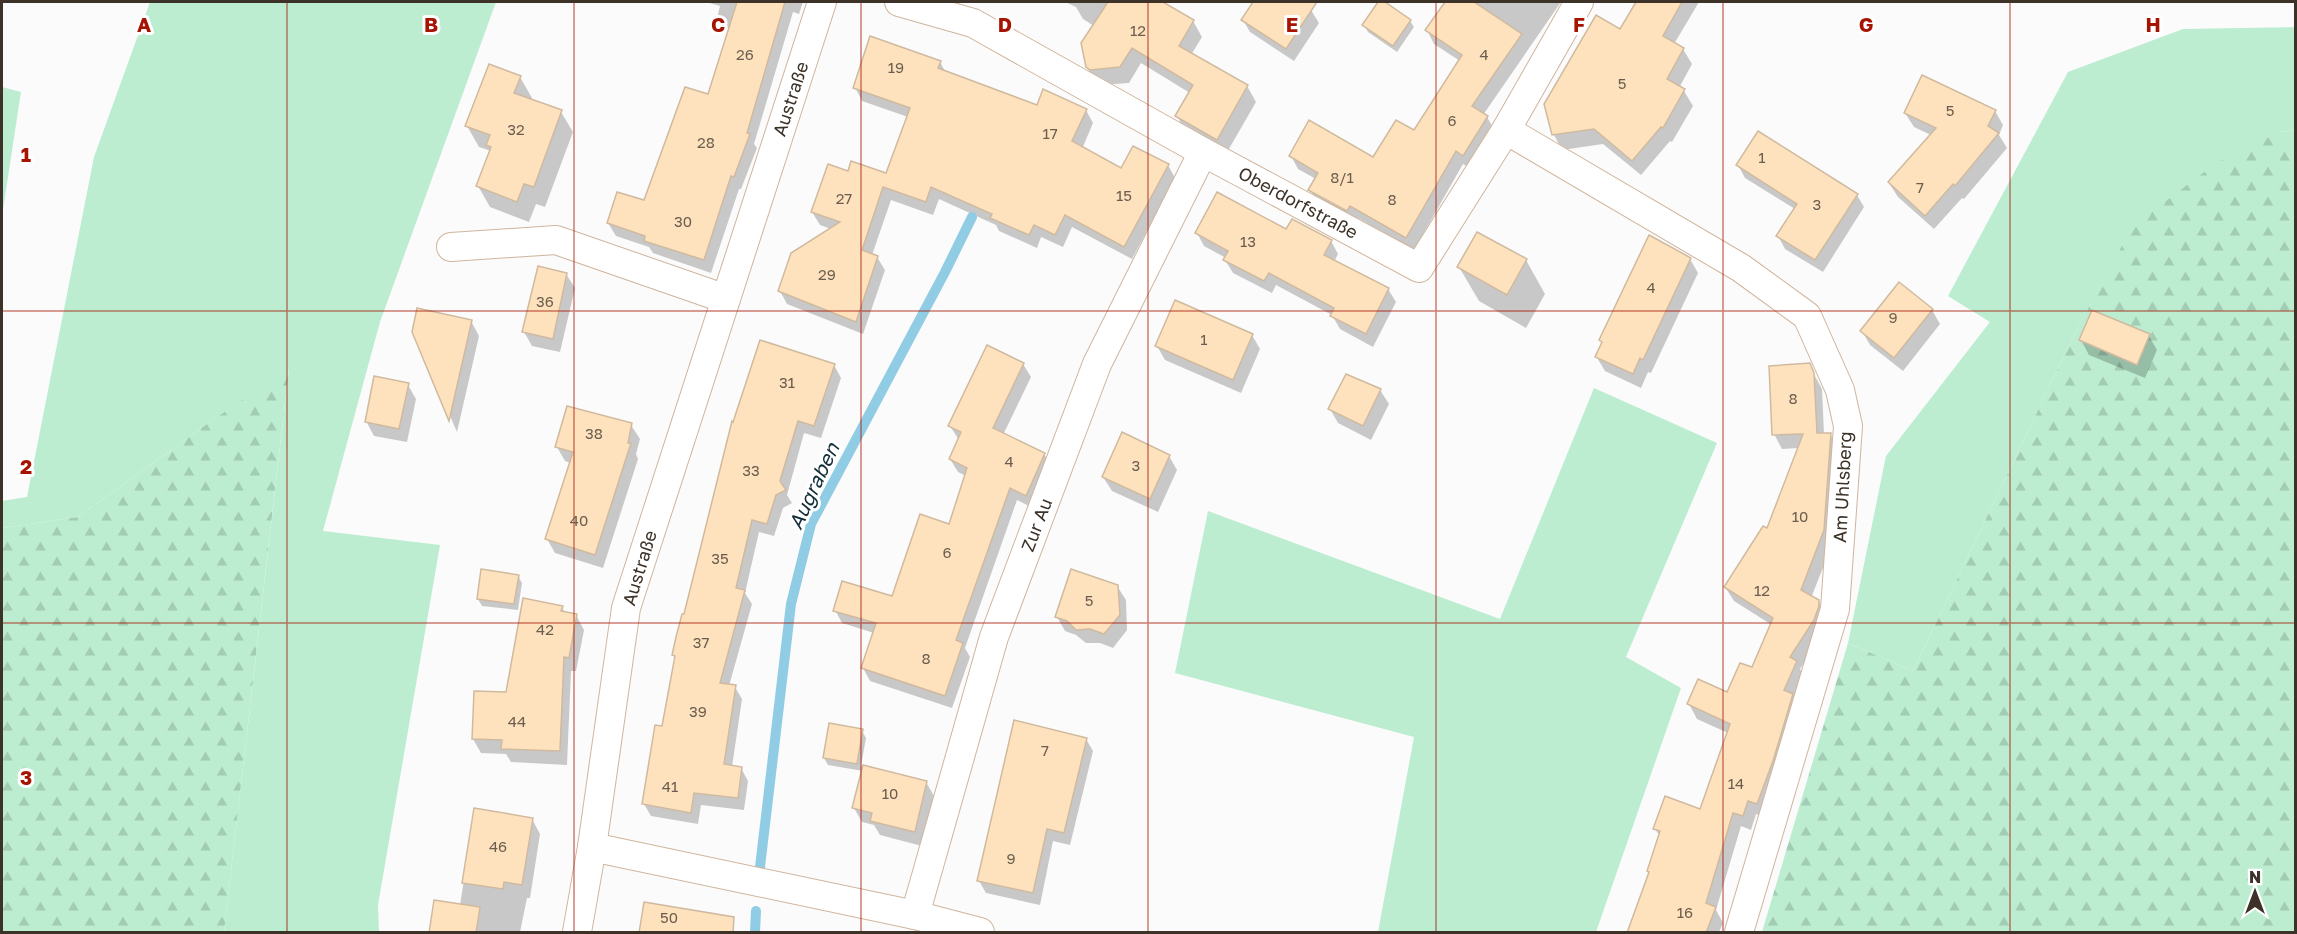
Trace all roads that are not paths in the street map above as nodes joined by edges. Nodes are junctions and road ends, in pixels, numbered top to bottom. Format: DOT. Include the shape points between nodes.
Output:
graph roads {
  1 [pos="822,2"];
  2 [pos="899,2"];
  3 [pos="1579,2"];
  4 [pos="1506,130"];
  5 [pos="1203,152"];
  6 [pos="451,247"];
  7 [pos="726,299"];
  8 [pos="592,847"];
  9 [pos="915,915"];
  10 [pos="577,933"];
  11 [pos="980,933"];
  12 [pos="1739,933"];
  1 -- 7 [label="street, Austraße"];
  2 -- 5 [label="street, Oberdorfstraße" via="973,23"];
  3 -- 4 [label="street, Oberdorfstraße"];
  4 -- 5 [label="street, Oberdorfstraße" via="1419,268"];
  4 -- 12 [label="street, Am Uhlsberg" via="1741,268 1807,316 1840,390 1848,426 1835,609"];
  5 -- 9 [label="street, Zur Au" via="1093,375 994,638"];
  6 -- 7 [label="street" via="556,240"];
  7 -- 8 [label="street, Austraße" via="626,608"];
  8 -- 9 [label="street"];
  8 -- 10 [label="street, Austraße"];
  9 -- 11 [label="street"];
}
